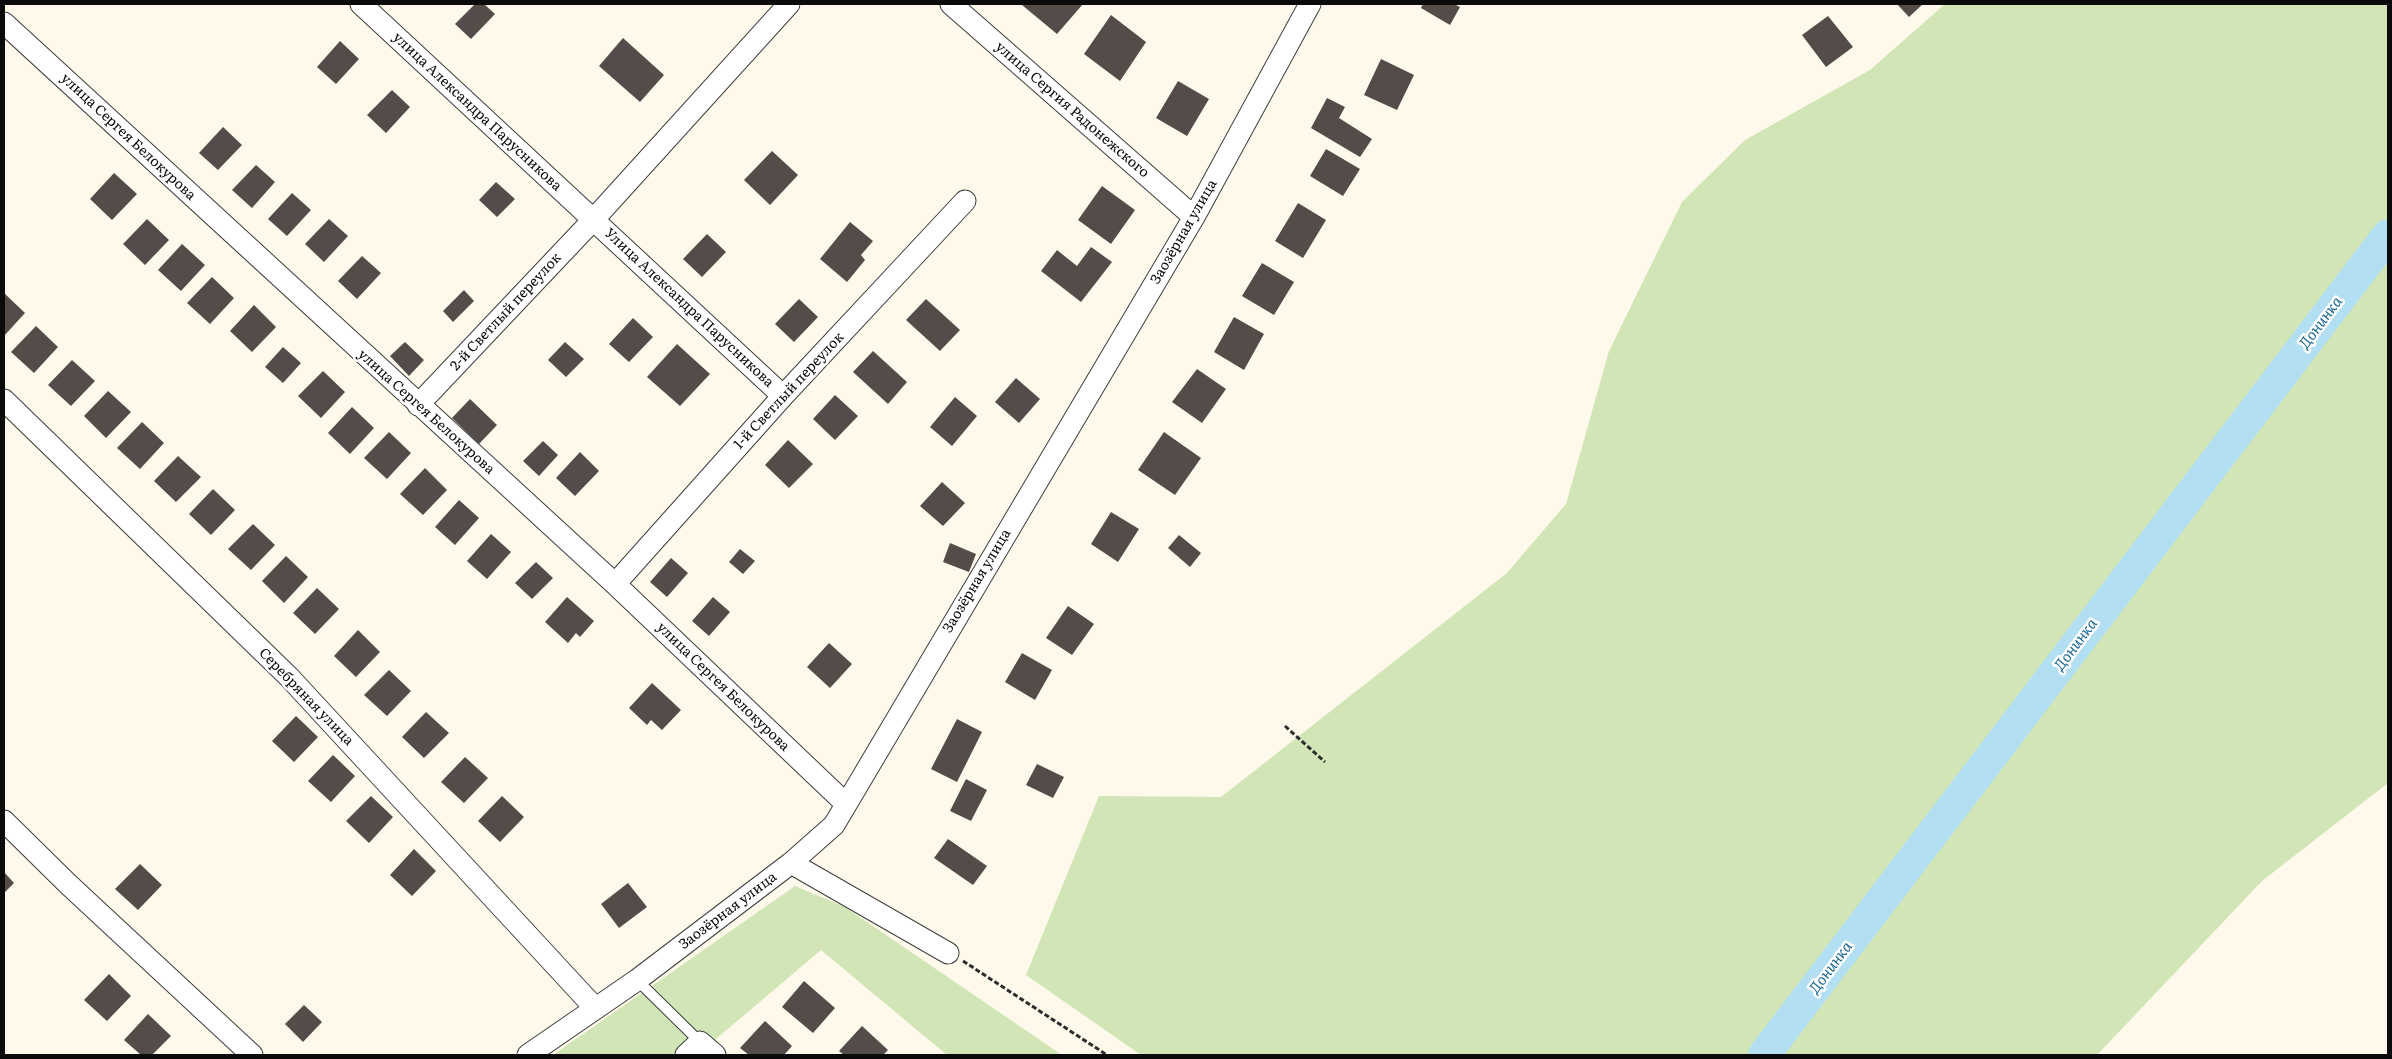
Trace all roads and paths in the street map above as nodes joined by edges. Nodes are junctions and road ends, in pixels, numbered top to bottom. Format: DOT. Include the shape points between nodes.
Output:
graph roads {
  1 [pos="360,4"];
  2 [pos="789,4"];
  3 [pos="951,4"];
  4 [pos="1310,4"];
  5 [pos="4,23"];
  6 [pos="965,201"];
  7 [pos="1194,217"];
  8 [pos="594,219"];
  9 [pos="783,396"];
  10 [pos="4,400"];
  11 [pos="418,405"];
  12 [pos="615,584"];
  13 [pos="1285,726"];
  14 [pos="1325,762"];
  15 [pos="845,803"];
  16 [pos="4,821"];
  17 [pos="791,863"];
  18 [pos="948,952"];
  19 [pos="637,980"];
  20 [pos="595,1008"];
  21 [pos="700,1051"];
  22 [pos="252,1055"];
  23 [pos="528,1055"];
  24 [pos="1107,1055"];
  1 -- 8 [label="street, улица Александра Парусникова"];
  2 -- 8 [label="street, 2-й Светлый переулок"];
  3 -- 7 [label="street, улица Сергия Радонежского"];
  4 -- 7 [label="street, Заозёрная улица"];
  5 -- 11 [label="street, улица Сергея Белокурова"];
  6 -- 9 [label="street, 1-й Светлый переулок"];
  7 -- 15 [label="street, Заозёрная улица"];
  8 -- 9 [label="street, Улица Александра Парусникова"];
  8 -- 11 [label="street, 2-й Светлый переулок"];
  9 -- 12 [label="street, 1-й Светлый переулок"];
  10 -- 20 [label="street, Серебряная улица" via="289,677"];
  11 -- 12 [label="street, улица Сергея Белокурова"];
  12 -- 15 [label="street, улица Сергея Белокурова"];
  13 -- 14 [label="path"];
  15 -- 17 [label="street, Заозёрная улица" via="834,825"];
  16 -- 22 [label="street"];
  17 -- 18 [label="street"];
  17 -- 19 [label="street, Заозёрная улица"];
  18 -- 24 [label="path"];
  19 -- 20 [label="street, Заозёрная улица"];
  19 -- 21 [label="lane"];
  20 -- 23 [label="street, Заозёрная улица"];
}
